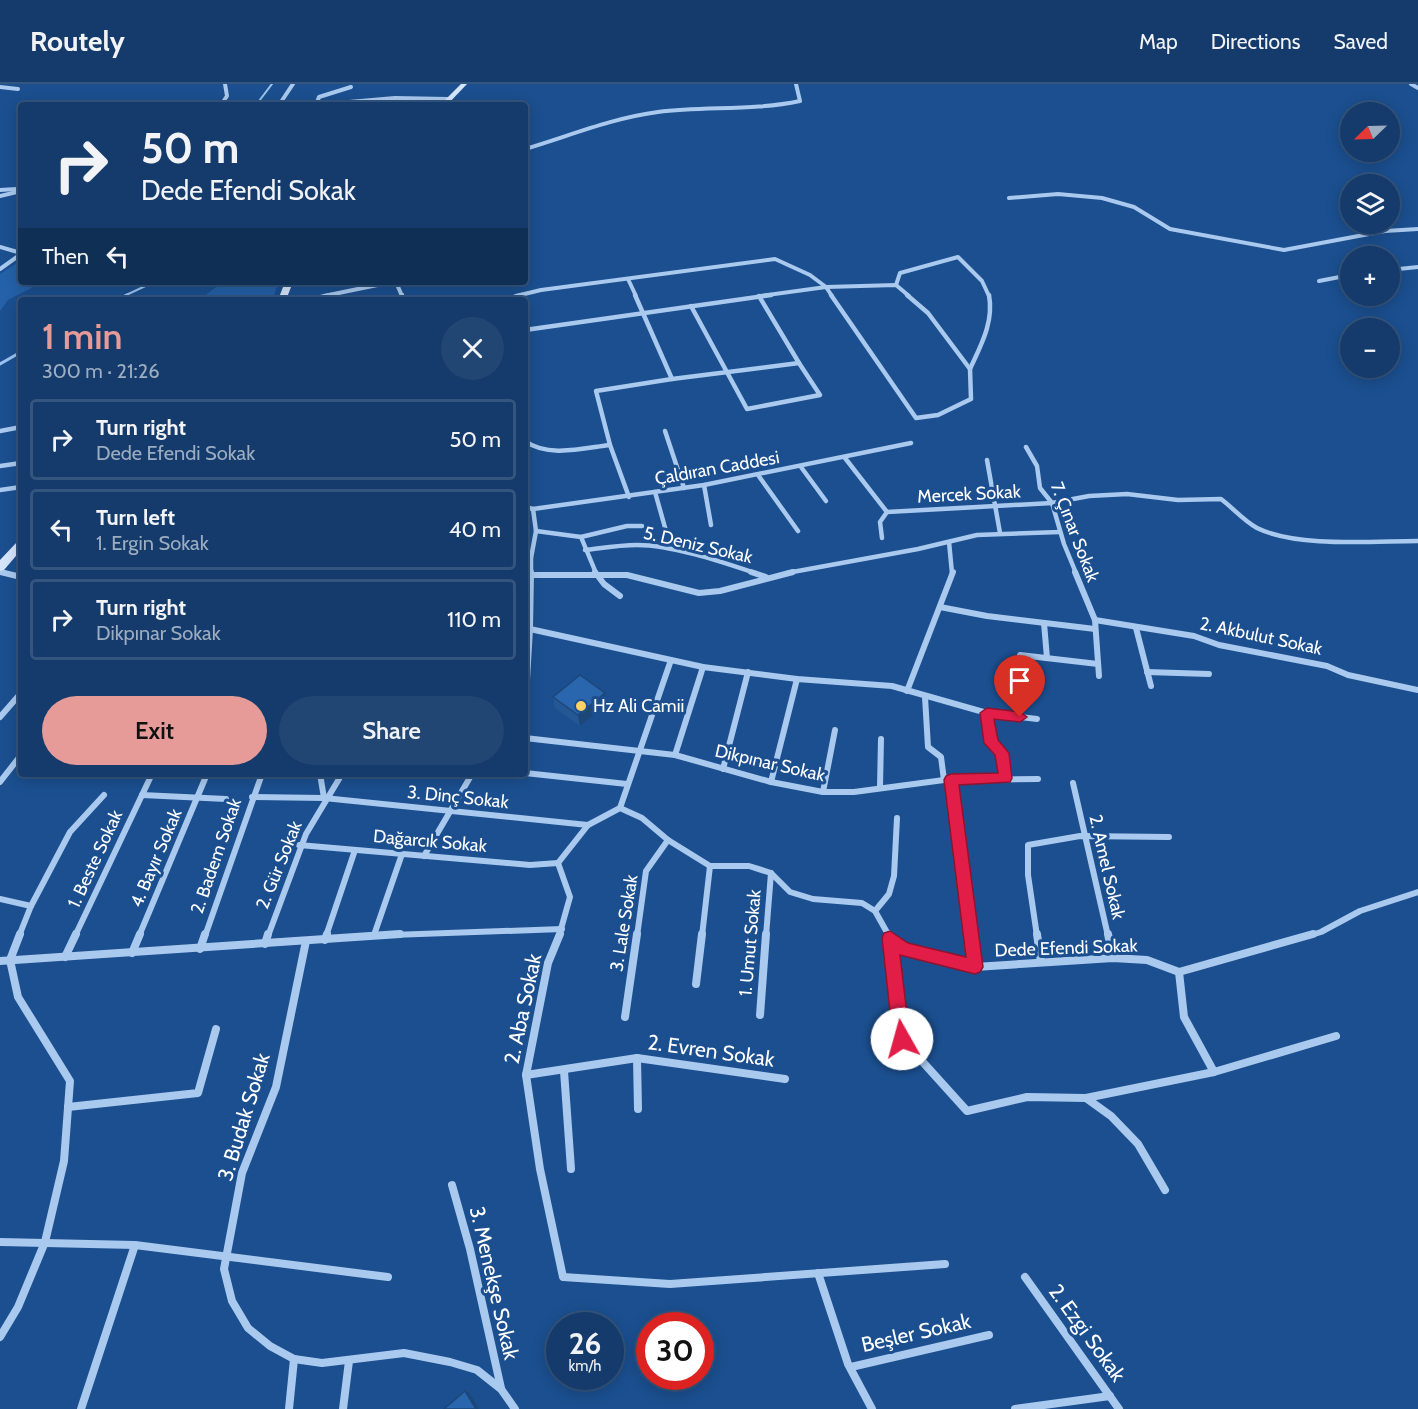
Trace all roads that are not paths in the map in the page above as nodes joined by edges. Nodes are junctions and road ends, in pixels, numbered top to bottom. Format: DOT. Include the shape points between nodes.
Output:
graph roads {
  1 [pos="225,84"];
  2 [pos="293,84"];
  3 [pos="464,84"];
  4 [pos="796,84"];
  5 [pos="1411,84"];
  6 [pos="0,87"];
  7 [pos="351,87"];
  8 [pos="1418,88"];
  9 [pos="18,89"];
  10 [pos="448,99"];
  11 [pos="223,102"];
  12 [pos="281,102"];
  13 [pos="317,102"];
  14 [pos="349,102"];
  15 [pos="446,102"];
  16 [pos="528,148"];
  17 [pos="0,190"];
  18 [pos="18,190"];
  19 [pos="18,191"];
  20 [pos="0,196"];
  21 [pos="1009,198"];
  22 [pos="1418,229"];
  23 [pos="0,247"];
  24 [pos="18,253"];
  25 [pos="18,256"];
  26 [pos="1418,267"];
  27 [pos="0,269"];
  28 [pos="1400,269"];
  29 [pos="1340,277"];
  30 [pos="628,279"];
  31 [pos="1319,281"];
  32 [pos="380,285"];
  33 [pos="896,285"];
  34 [pos="826,286"];
  35 [pos="759,296"];
  36 [pos="322,297"];
  37 [pos="514,297"];
  38 [pos="691,306"];
  39 [pos="644,313"];
  40 [pos="528,330"];
  41 [pos="799,363"];
  42 [pos="970,369"];
  43 [pos="726,372"];
  44 [pos="672,379"];
  45 [pos="18,428"];
  46 [pos="0,431"];
  47 [pos="666,431"];
  48 [pos="911,443"];
  49 [pos="528,445"];
  50 [pos="609,445"];
  51 [pos="1026,447"];
  52 [pos="845,458"];
  53 [pos="987,460"];
  54 [pos="18,463"];
  55 [pos="0,466"];
  56 [pos="801,467"];
  57 [pos="758,475"];
  58 [pos="704,485"];
  59 [pos="18,487"];
  60 [pos="684,488"];
  61 [pos="0,490"];
  62 [pos="655,492"];
  63 [pos="629,496"];
  64 [pos="826,501"];
  65 [pos="1052,503"];
  66 [pos="995,505"];
  67 [pos="528,508"];
  68 [pos="533,509"];
  69 [pos="887,512"];
  70 [pos="711,525"];
  71 [pos="642,526"];
  72 [pos="536,531"];
  73 [pos="666,531"];
  74 [pos="798,531"];
  75 [pos="1060,532"];
  76 [pos="1000,533"];
  77 [pos="581,537"];
  78 [pos="882,538"];
  79 [pos="1418,541"];
  80 [pos="949,542"];
  81 [pos="18,547"];
  82 [pos="585,550"];
  83 [pos="528,558"];
  84 [pos="0,567"];
  85 [pos="0,572"];
  86 [pos="596,574"];
  87 [pos="531,575"];
  88 [pos="18,576"];
  89 [pos="768,578"];
  90 [pos="620,596"];
  91 [pos="940,607"];
  92 [pos="528,615"];
  93 [pos="1095,620"];
  94 [pos="1044,623"];
  95 [pos="528,628"];
  96 [pos="1136,628"];
  97 [pos="1095,629"];
  98 [pos="1020,655"];
  99 [pos="1047,658"];
  100 [pos="670,660"];
  101 [pos="1098,664"];
  102 [pos="703,666"];
  103 [pos="748,672"];
  104 [pos="1147,672"];
  105 [pos="1209,674"];
  106 [pos="1099,676"];
  107 [pos="796,679"];
  108 [pos="1151,686"];
  109 [pos="1418,690"];
  110 [pos="907,691"];
  111 [pos="18,696"];
  112 [pos="926,697"];
  113 [pos="987,713"];
  114 [pos="0,717"];
  115 [pos="1037,719"];
  116 [pos="835,730"];
  117 [pos="528,738"];
  118 [pos="881,739"];
  119 [pos="640,751"];
  120 [pos="675,755"];
  121 [pos="18,759"];
  122 [pos="723,769"];
  123 [pos="528,773"];
  124 [pos="151,777"];
  125 [pos="206,777"];
  126 [pos="261,777"];
  127 [pos="320,777"];
  128 [pos="340,777"];
  129 [pos="470,777"];
  130 [pos="1005,778"];
  131 [pos="1038,779"];
  132 [pos="948,780"];
  133 [pos="0,782"];
  134 [pos="771,782"];
  135 [pos="1073,783"];
  136 [pos="627,784"];
  137 [pos="880,787"];
  138 [pos="823,792"];
  139 [pos="104,795"];
  140 [pos="142,795"];
  141 [pos="252,797"];
  142 [pos="197,798"];
  143 [pos="324,798"];
  144 [pos="226,799"];
  145 [pos="620,808"];
  146 [pos="451,812"];
  147 [pos="897,818"];
  148 [pos="588,825"];
  149 [pos="1085,837"];
  150 [pos="1169,837"];
  151 [pos="668,840"];
  152 [pos="299,845"];
  153 [pos="355,849"];
  154 [pos="402,854"];
  155 [pos="424,856"];
  156 [pos="558,863"];
  157 [pos="710,866"];
  158 [pos="771,873"];
  159 [pos="1418,892"];
  160 [pos="0,899"];
  161 [pos="31,906"];
  162 [pos="875,911"];
  163 [pos="562,929"];
  164 [pos="374,935"];
  165 [pos="890,938"];
  166 [pos="325,940"];
  167 [pos="306,941"];
  168 [pos="265,944"];
  169 [pos="200,949"];
  170 [pos="132,953"];
  171 [pos="65,957"];
  172 [pos="1113,958"];
  173 [pos="10,960"];
  174 [pos="0,961"];
  175 [pos="1041,962"];
  176 [pos="975,967"];
  177 [pos="1179,972"];
  178 [pos="696,984"];
  179 [pos="759,1015"];
  180 [pos="625,1017"];
  181 [pos="216,1029"];
  182 [pos="1336,1036"];
  183 [pos="637,1058"];
  184 [pos="564,1071"];
  185 [pos="1214,1072"];
  186 [pos="526,1075"];
  187 [pos="785,1079"];
  188 [pos="1086,1098"];
  189 [pos="68,1107"];
  190 [pos="638,1109"];
  191 [pos="571,1169"];
  192 [pos="452,1185"];
  193 [pos="1165,1190"];
  194 [pos="0,1242"];
  195 [pos="45,1242"];
  196 [pos="135,1245"];
  197 [pos="227,1256"];
  198 [pos="945,1264"];
  199 [pos="818,1273"];
  200 [pos="388,1277"];
  201 [pos="1025,1277"];
  202 [pos="989,1335"];
  203 [pos="0,1337"];
  204 [pos="294,1359"];
  205 [pos="349,1361"];
  206 [pos="851,1367"];
  207 [pos="501,1389"];
  208 [pos="1110,1396"];
  209 [pos="81,1409"];
  210 [pos="289,1409"];
  211 [pos="343,1409"];
  212 [pos="514,1409"];
  213 [pos="873,1409"];
  214 [pos="1015,1409"];
  215 [pos="1119,1409"];
  1 -- 11 [label="street"];
  2 -- 12 [label="street"];
  3 -- 10 [label="street"];
  4 -- 16 [label="street" via="800,101 780,107 643,114"];
  5 -- 8 [label="street"];
  6 -- 9 [label="street"];
  7 -- 13 [label="street"];
  10 -- 14 [label="street"];
  10 -- 15 [label="street"];
  17 -- 18 [label="street"];
  19 -- 20 [label="street"];
  21 -- 22 [label="street" via="1058,194 1102,198 1134,207 1170,230 1284,250 1385,231"];
  23 -- 24 [label="street"];
  25 -- 27 [label="street"];
  26 -- 28 [label="street"];
  29 -- 31 [label="street"];
  30 -- 34 [label="street" via="775,259"];
  30 -- 37 [label="street"];
  30 -- 39 [label="street"];
  32 -- 36 [label="street"];
  33 -- 34 [label="street"];
  33 -- 42 [label="street" via="928,313"];
  33 -- 42 [label="street" via="900,273 910,268 958,257 984,284 992,308"];
  34 -- 35 [label="street"];
  34 -- 42 [label="street" via="916,417 938,415 971,399"];
  35 -- 38 [label="street"];
  35 -- 41 [label="street"];
  38 -- 39 [label="street"];
  38 -- 43 [label="street"];
  39 -- 40 [label="street"];
  39 -- 44 [label="street"];
  41 -- 43 [label="street"];
  41 -- 43 [label="street" via="820,395 747,409"];
  43 -- 44 [label="street"];
  44 -- 50 [label="street" via="596,391"];
  45 -- 46 [label="street"];
  47 -- 60 [label="street"];
  48 -- 52 [label="street, Çaldıran Caddesi"];
  49 -- 50 [label="street" via="544,450"];
  50 -- 63 [label="street"];
  51 -- 65 [label="street, 7. Çınar Sokak" via="1037,466 1040,488"];
  52 -- 56 [label="street, Çaldıran Caddesi"];
  52 -- 69 [label="street"];
  53 -- 66 [label="street"];
  54 -- 55 [label="street"];
  56 -- 57 [label="street, Çaldıran Caddesi"];
  56 -- 64 [label="street"];
  57 -- 58 [label="street, Çaldıran Caddesi"];
  57 -- 74 [label="street"];
  58 -- 60 [label="street, Çaldıran Caddesi"];
  58 -- 70 [label="street"];
  59 -- 61 [label="street"];
  60 -- 62 [label="street, Çaldıran Caddesi"];
  62 -- 63 [label="street, Çaldıran Caddesi"];
  62 -- 73 [label="street"];
  63 -- 68 [label="street, Çaldıran Caddesi"];
  65 -- 66 [label="street, Mercek Sokak"];
  65 -- 75 [label="street, 7. Çınar Sokak"];
  65 -- 79 [label="street, Mercek Sokak" via="1127,494 1178,500 1221,499 1256,527 1279,535 1338,541"];
  66 -- 69 [label="street, Mercek Sokak"];
  66 -- 76 [label="street"];
  67 -- 68 [label="street, Çaldıran Caddesi"];
  68 -- 72 [label="street"];
  69 -- 78 [label="street" via="880,522"];
  71 -- 77 [label="street"];
  72 -- 77 [label="street"];
  72 -- 83 [label="street"];
  75 -- 76 [label="street"];
  75 -- 93 [label="street, 7. Çınar Sokak"];
  76 -- 80 [label="street"];
  77 -- 82 [label="street"];
  80 -- 89 [label="street"];
  80 -- 91 [label="street" via="953,571"];
  81 -- 84 [label="street"];
  82 -- 86 [label="street"];
  82 -- 89 [label="street, 5. Deniz Sokak" via="637,545 661,548"];
  83 -- 87 [label="street"];
  85 -- 88 [label="street"];
  86 -- 87 [label="street"];
  86 -- 89 [label="street" via="627,575 699,593"];
  86 -- 90 [label="street" via="602,584"];
  87 -- 92 [label="street"];
  91 -- 94 [label="street"];
  91 -- 110 [label="street"];
  93 -- 96 [label="street, 2. Akbulut Sokak"];
  93 -- 97 [label="street, 7. Çınar Sokak"];
  94 -- 97 [label="street"];
  94 -- 99 [label="street"];
  95 -- 100 [label="street"];
  96 -- 104 [label="street"];
  96 -- 109 [label="street, 2. Akbulut Sokak" via="1194,636"];
  97 -- 101 [label="street, 7. Çınar Sokak"];
  98 -- 99 [label="street"];
  99 -- 101 [label="street"];
  100 -- 102 [label="street"];
  100 -- 119 [label="street"];
  101 -- 106 [label="street, 7. Çınar Sokak"];
  102 -- 103 [label="street"];
  102 -- 120 [label="street"];
  103 -- 107 [label="street"];
  103 -- 122 [label="street"];
  104 -- 105 [label="street"];
  104 -- 108 [label="street"];
  107 -- 110 [label="street" via="876,684"];
  107 -- 134 [label="street"];
  110 -- 112 [label="street"];
  111 -- 114 [label="street"];
  112 -- 113 [label="street"];
  112 -- 132 [label="street" via="928,747 941,757"];
  113 -- 115 [label="street"];
  113 -- 130 [label="street" via="991,743 1002,753"];
  116 -- 138 [label="street"];
  117 -- 119 [label="street, Dikpınar Sokak"];
  118 -- 137 [label="street"];
  119 -- 120 [label="street, Dikpınar Sokak"];
  119 -- 136 [label="street"];
  120 -- 122 [label="street, Dikpınar Sokak"];
  121 -- 133 [label="street"];
  122 -- 134 [label="street, Dikpınar Sokak"];
  123 -- 136 [label="street"];
  124 -- 140 [label="street, 1. Beste Sokak"];
  125 -- 142 [label="street, 4. Bayır Sokak"];
  126 -- 141 [label="street, 2. Badem Sokak"];
  127 -- 143 [label="street"];
  128 -- 143 [label="street, 2. Gür Sokak"];
  129 -- 146 [label="street"];
  130 -- 131 [label="street, Dikpınar Sokak"];
  130 -- 132 [label="street, Dikpınar Sokak"];
  132 -- 137 [label="street, Dikpınar Sokak"];
  132 -- 176 [label="street"];
  134 -- 138 [label="street, Dikpınar Sokak"];
  135 -- 149 [label="street, 2. Amel Sokak"];
  136 -- 145 [label="street"];
  137 -- 138 [label="street, Dikpınar Sokak"];
  139 -- 161 [label="street" via="70,832"];
  140 -- 142 [label="street"];
  140 -- 171 [label="street, 1. Beste Sokak"];
  141 -- 143 [label="street, 3. Dinç Sokak"];
  141 -- 169 [label="street, 2. Badem Sokak"];
  142 -- 144 [label="street"];
  142 -- 170 [label="street, 4. Bayır Sokak"];
  143 -- 146 [label="street, 3. Dinç Sokak"];
  143 -- 152 [label="street, 2. Gür Sokak"];
  145 -- 148 [label="street"];
  145 -- 151 [label="street" via="642,818"];
  146 -- 148 [label="street, 3. Dinç Sokak"];
  146 -- 155 [label="street"];
  147 -- 162 [label="street" via="894,876 889,894"];
  148 -- 156 [label="street"];
  149 -- 150 [label="street"];
  149 -- 172 [label="street, 2. Amel Sokak"];
  149 -- 175 [label="street" via="1028,845 1028,874"];
  151 -- 157 [label="street"];
  151 -- 180 [label="street, 3. Lale Sokak" via="646,871"];
  152 -- 153 [label="street, Dağarcık Sokak"];
  152 -- 168 [label="street, 2. Gür Sokak"];
  153 -- 154 [label="street, Dağarcık Sokak"];
  153 -- 166 [label="street"];
  154 -- 155 [label="street, Dağarcık Sokak"];
  154 -- 164 [label="street"];
  155 -- 156 [label="street, Dağarcık Sokak" via="530,865"];
  156 -- 163 [label="street, 2. Aba Sokak" via="570,897"];
  157 -- 158 [label="street" via="749,866"];
  157 -- 178 [label="street"];
  158 -- 162 [label="street" via="790,892 813,899 862,903"];
  158 -- 179 [label="street, 1. Umut Sokak"];
  159 -- 177 [label="street" via="1360,911 1321,932"];
  160 -- 161 [label="street"];
  161 -- 173 [label="street"];
  162 -- 165 [label="street"];
  163 -- 164 [label="street"];
  163 -- 186 [label="street, 2. Aba Sokak" via="548,963"];
  164 -- 166 [label="street"];
  165 -- 176 [label="street, Dede Efendi Sokak" via="904,949"];
  165 -- 188 [label="street" via="902,1039 967,1111 1027,1097"];
  166 -- 167 [label="street"];
  167 -- 168 [label="street"];
  167 -- 197 [label="street, 3. Budak Sokak" via="276,1087 242,1173"];
  168 -- 169 [label="street"];
  169 -- 170 [label="street"];
  170 -- 171 [label="street"];
  171 -- 173 [label="street"];
  172 -- 175 [label="street, Dede Efendi Sokak"];
  172 -- 177 [label="street, Dede Efendi Sokak" via="1147,960"];
  173 -- 174 [label="street"];
  173 -- 189 [label="street" via="18,998 70,1081"];
  175 -- 176 [label="street, Dede Efendi Sokak"];
  177 -- 185 [label="street" via="1184,1017"];
  181 -- 189 [label="street" via="198,1093"];
  182 -- 185 [label="street"];
  183 -- 184 [label="street, 2. Evren Sokak"];
  183 -- 187 [label="street, 2. Evren Sokak"];
  183 -- 190 [label="street"];
  184 -- 186 [label="street, 2. Evren Sokak"];
  184 -- 191 [label="street"];
  185 -- 188 [label="street"];
  186 -- 199 [label="street, 2. Aba Sokak" via="540,1169 563,1277 670,1284"];
  188 -- 193 [label="street" via="1111,1116 1138,1144"];
  189 -- 195 [label="street" via="64,1161"];
  192 -- 207 [label="street, 3. Menekşe Sokak"];
  194 -- 195 [label="street"];
  195 -- 196 [label="street"];
  195 -- 203 [label="street" via="18,1307"];
  196 -- 197 [label="street"];
  196 -- 209 [label="street"];
  197 -- 200 [label="street"];
  197 -- 204 [label="street, 3. Budak Sokak" via="224,1269 232,1301 248,1328"];
  198 -- 199 [label="street"];
  199 -- 206 [label="street, Beşler Sokak"];
  201 -- 208 [label="street, 2. Ezgi Sokak"];
  202 -- 206 [label="street, Beşler Sokak"];
  204 -- 205 [label="street" via="322,1364"];
  204 -- 210 [label="street"];
  205 -- 207 [label="street" via="404,1353 477,1370"];
  205 -- 211 [label="street"];
  206 -- 213 [label="street, Beşler Sokak"];
  207 -- 212 [label="street"];
  208 -- 214 [label="street"];
  208 -- 215 [label="street, 2. Ezgi Sokak"];
}
